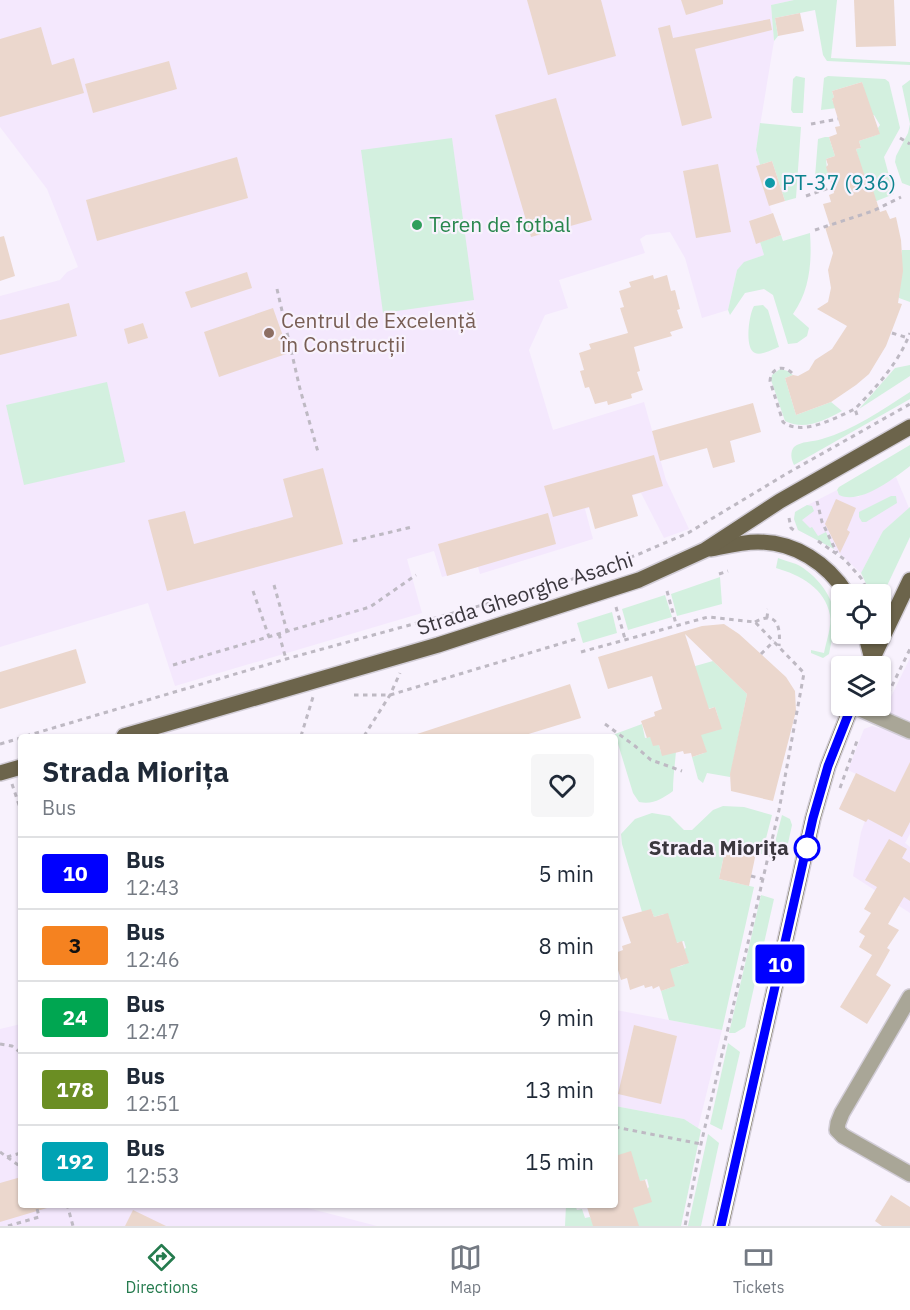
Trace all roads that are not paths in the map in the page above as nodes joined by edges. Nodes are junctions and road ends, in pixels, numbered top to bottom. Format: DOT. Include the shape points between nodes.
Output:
graph roads {
  1 [pos="910,427"];
  2 [pos="705,550"];
  3 [pos="910,579"];
  4 [pos="840,584"];
  5 [pos="874,656"];
  6 [pos="847,716"];
  7 [pos="876,716"];
  8 [pos="910,731"];
  9 [pos="131,734"];
  10 [pos="910,997"];
  11 [pos="910,1174"];
  12 [pos="721,1226"];
  1 -- 2 [label="main road, Strada Gheorghe Asachi"];
  2 -- 4 [label="main road" via="758,542 781,545 824,567"];
  2 -- 9 [label="main road, Strada Gheorghe Asachi" via="639,580 438,645"];
  3 -- 5 [label="main road"];
  6 -- 12 [label="main road" via="813,818"];
  7 -- 8 [label="street"];
  10 -- 11 [label="street" via="842,1113 837,1130"];
}
